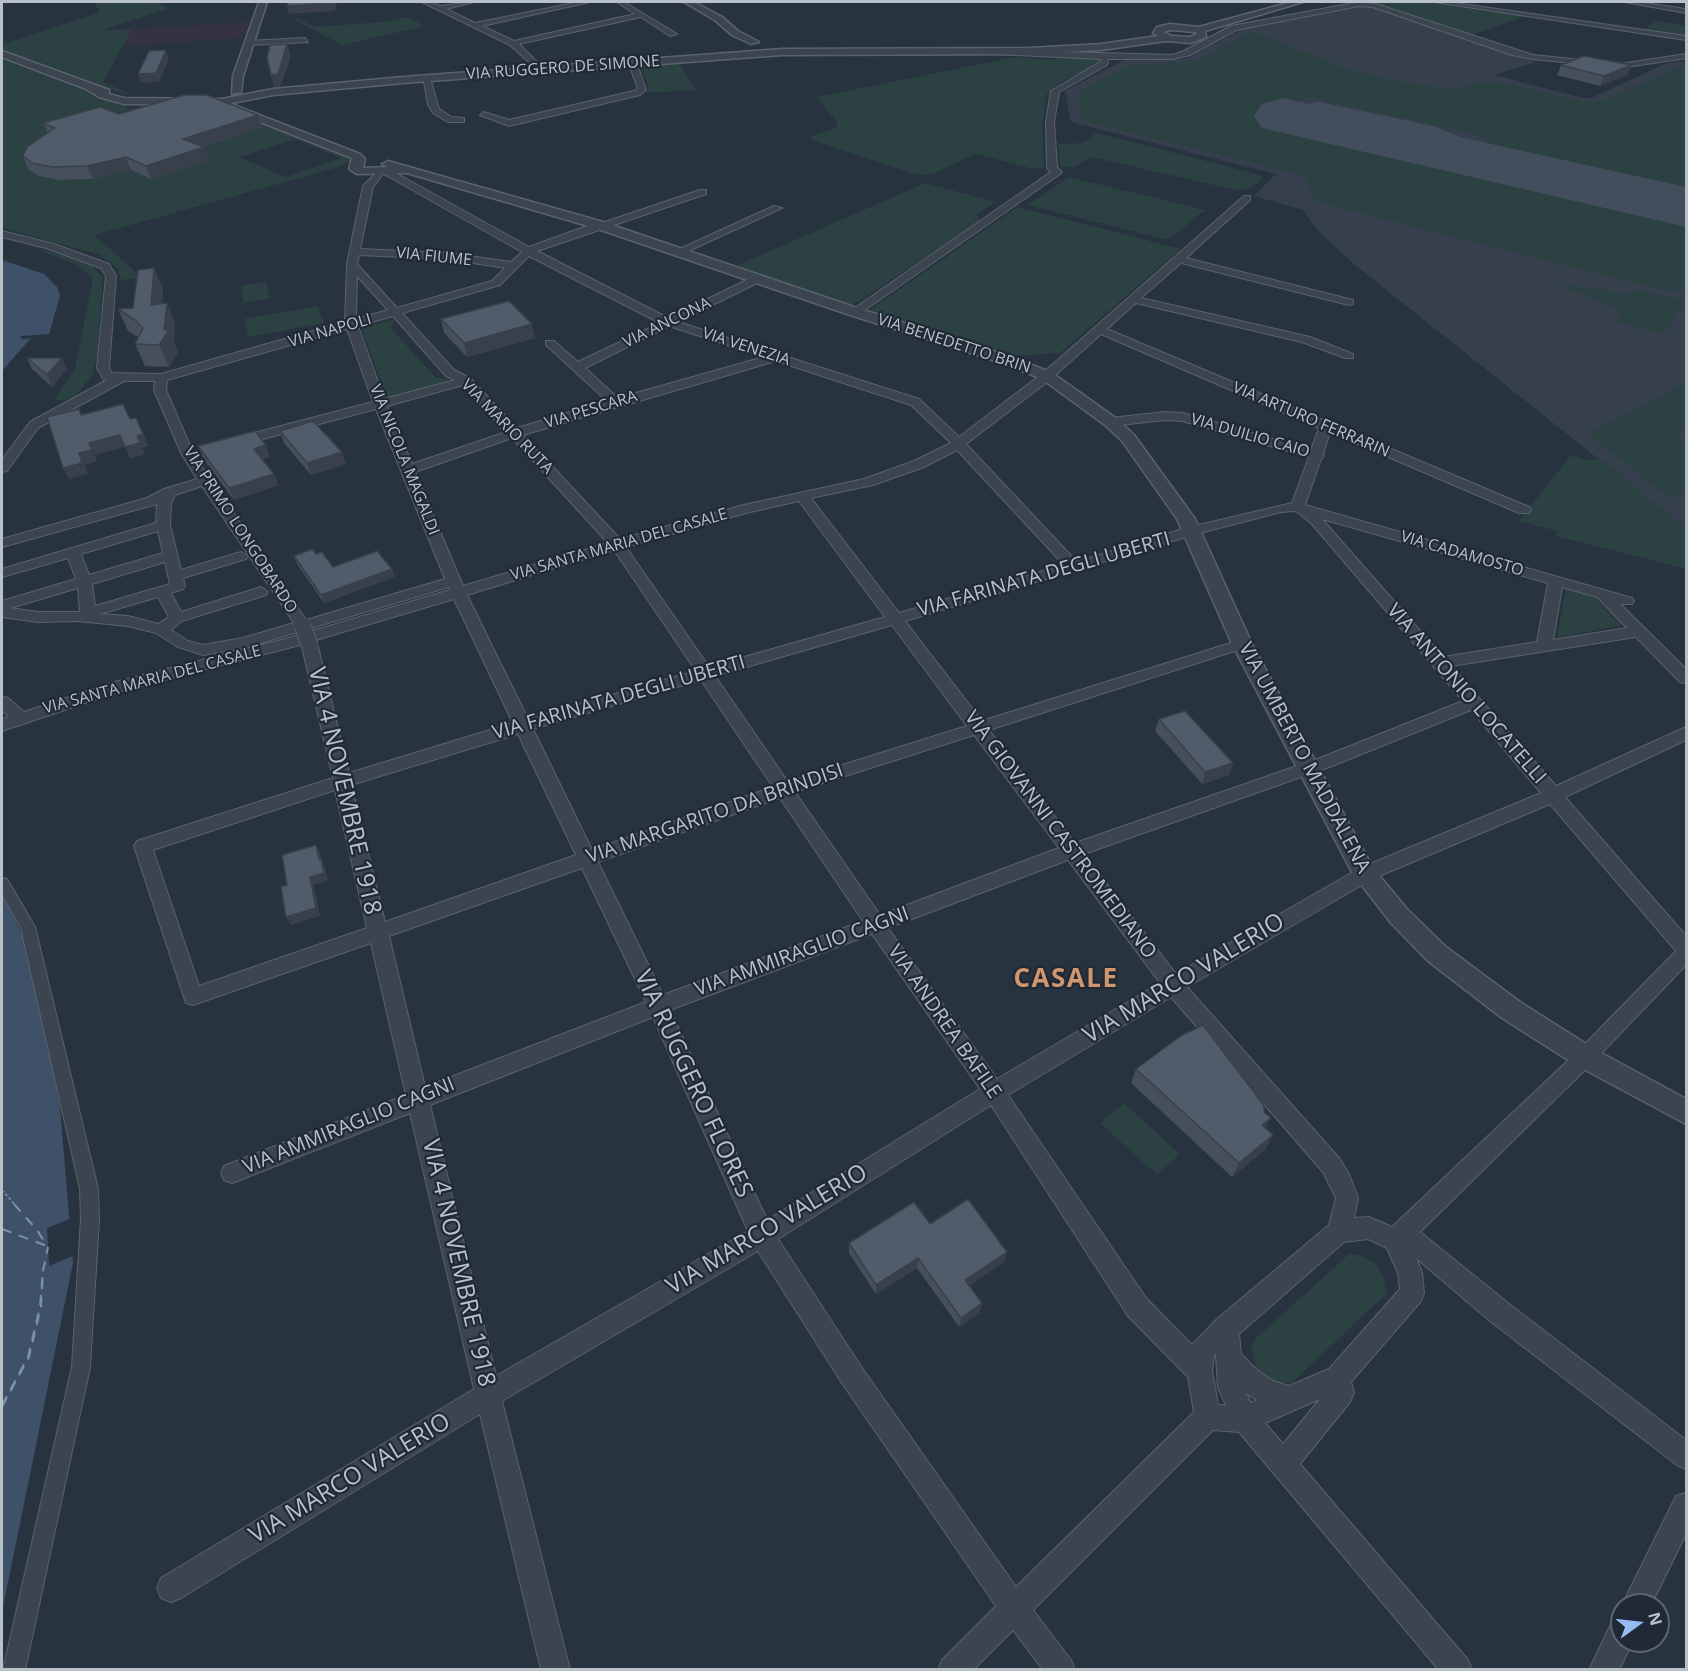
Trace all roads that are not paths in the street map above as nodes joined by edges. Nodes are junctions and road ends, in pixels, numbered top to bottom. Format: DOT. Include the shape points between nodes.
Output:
graph roads {
  1 [pos="263,2"];
  2 [pos="471,2"];
  3 [pos="587,2"];
  4 [pos="620,2"];
  5 [pos="688,2"];
  6 [pos="1299,2"];
  7 [pos="1437,2"];
  8 [pos="1628,2"];
  9 [pos="426,4"];
  10 [pos="441,8"];
  11 [pos="1686,11"];
  12 [pos="642,15"];
  13 [pos="475,25"];
  14 [pos="673,34"];
  15 [pos="1686,38"];
  16 [pos="305,40"];
  17 [pos="248,43"];
  18 [pos="513,43"];
  19 [pos="758,45"];
  20 [pos="782,52"];
  21 [pos="995,52"];
  22 [pos="2,54"];
  23 [pos="745,55"];
  24 [pos="1686,56"];
  25 [pos="1104,57"];
  26 [pos="699,59"];
  27 [pos="633,64"];
  28 [pos="540,70"];
  29 [pos="426,78"];
  30 [pos="225,95"];
  31 [pos="484,115"];
  32 [pos="464,122"];
  33 [pos="373,157"];
  34 [pos="360,168"];
  35 [pos="382,174"];
  36 [pos="703,192"];
  37 [pos="1247,198"];
  38 [pos="777,208"];
  39 [pos="601,226"];
  40 [pos="2,234"];
  41 [pos="528,251"];
  42 [pos="355,252"];
  43 [pos="678,252"];
  44 [pos="1179,259"];
  45 [pos="352,264"];
  46 [pos="514,266"];
  47 [pos="757,279"];
  48 [pos="1133,298"];
  49 [pos="1349,302"];
  50 [pos="395,312"];
  51 [pos="855,312"];
  52 [pos="667,322"];
  53 [pos="352,325"];
  54 [pos="1098,329"];
  55 [pos="550,343"];
  56 [pos="1349,356"];
  57 [pos="777,357"];
  58 [pos="578,367"];
  59 [pos="1047,376"];
  60 [pos="120,378"];
  61 [pos="161,378"];
  62 [pos="466,381"];
  63 [pos="616,402"];
  64 [pos="380,404"];
  65 [pos="1111,422"];
  66 [pos="1326,427"];
  67 [pos="515,434"];
  68 [pos="959,444"];
  69 [pos="222,446"];
  70 [pos="1318,456"];
  71 [pos="2,468"];
  72 [pos="407,470"];
  73 [pos="206,480"];
  74 [pos="169,492"];
  75 [pos="802,496"];
  76 [pos="1297,507"];
  77 [pos="1524,510"];
  78 [pos="163,525"];
  79 [pos="1191,531"];
  80 [pos="2,533"];
  81 [pos="2,543"];
  82 [pos="618,545"];
  83 [pos="73,552"];
  84 [pos="172,555"];
  85 [pos="241,556"];
  86 [pos="1074,567"];
  87 [pos="4,576"];
  88 [pos="176,576"];
  89 [pos="84,580"];
  90 [pos="1556,580"];
  91 [pos="456,588"];
  92 [pos="162,591"];
  93 [pos="261,592"];
  94 [pos="1602,594"];
  95 [pos="1628,601"];
  96 [pos="2,606"];
  97 [pos="2,612"];
  98 [pos="82,614"];
  99 [pos="177,618"];
  100 [pos="896,618"];
  101 [pos="303,626"];
  102 [pos="161,630"];
  103 [pos="1640,631"];
  104 [pos="1242,644"];
  105 [pos="1544,645"];
  106 [pos="310,647"];
  107 [pos="1439,663"];
  108 [pos="706,672"];
  109 [pos="1686,678"];
  110 [pos="2,702"];
  111 [pos="1474,703"];
  112 [pos="20,717"];
  113 [pos="2,725"];
  114 [pos="524,726"];
  115 [pos="978,727"];
  116 [pos="1686,733"];
  117 [pos="1310,768"];
  118 [pos="343,781"];
  119 [pos="786,789"];
  120 [pos="1553,795"];
  121 [pos="1072,852"];
  122 [pos="585,858"];
  123 [pos="1365,874"];
  124 [pos="2,883"];
  125 [pos="877,925"];
  126 [pos="377,933"];
  127 [pos="1686,951"];
  128 [pos="1173,985"];
  129 [pos="658,1006"];
  130 [pos="1585,1056"];
  131 [pos="993,1092"];
  132 [pos="419,1098"];
  133 [pos="1686,1112"];
  134 [pos="232,1173"];
  135 [pos="1339,1231"];
  136 [pos="762,1236"];
  137 [pos="1399,1236"];
  138 [pos="1226,1328"];
  139 [pos="1229,1360"];
  140 [pos="1198,1371"];
  141 [pos="1338,1378"];
  142 [pos="488,1395"];
  143 [pos="1289,1399"];
  144 [pos="1208,1417"];
  145 [pos="1245,1419"];
  146 [pos="1686,1456"];
  147 [pos="1283,1464"];
  148 [pos="1686,1506"];
  149 [pos="171,1588"];
  150 [pos="1642,1593"];
  151 [pos="1014,1608"];
  152 [pos="1612,1653"];
  153 [pos="14,1670"];
  154 [pos="556,1670"];
  155 [pos="952,1670"];
  156 [pos="1061,1670"];
  157 [pos="1458,1670"];
  158 [pos="1603,1670"];
  1 -- 17 [label="street"];
  2 -- 10 [label="street"];
  3 -- 13 [label="street"];
  4 -- 12 [label="street"];
  5 -- 19 [label="street, VIA RUGGERO DE SIMONE" via="719,19 733,38"];
  6 -- 21 [label="street, VIA RUGGERO DE SIMONE" via="1199,30 1203,35 1197,39"];
  7 -- 15 [label="street"];
  8 -- 11 [label="street"];
  9 -- 10 [label="street"];
  10 -- 13 [label="street"];
  12 -- 14 [label="street"];
  12 -- 18 [label="street"];
  13 -- 18 [label="street"];
  16 -- 17 [label="street"];
  17 -- 30 [label="street" via="238,76"];
  18 -- 28 [label="street"];
  19 -- 20 [label="street, VIA RUGGERO DE SIMONE"];
  19 -- 23 [label="street, VIA RUGGERO DE SIMONE" via="758,52"];
  20 -- 21 [label="street, VIA RUGGERO DE SIMONE"];
  20 -- 23 [label="street, VIA RUGGERO DE SIMONE"];
  21 -- 25 [label="street"];
  22 -- 30 [label="street" via="124,101"];
  23 -- 26 [label="street, VIA RUGGERO DE SIMONE"];
  23 -- 26 [label="street, VIA RUGGERO DE SIMONE" via="731,55 718,49"];
  24 -- 25 [label="street" via="1620,66 1533,57 1374,5 1359,4 1234,28 1180,56"];
  25 -- 51 [label="street, VIA BENEDETTO BRIN" via="1104,63 1055,91 1050,122 1052,168 1057,172"];
  26 -- 27 [label="street, VIA RUGGERO DE SIMONE"];
  27 -- 28 [label="street, VIA RUGGERO DE SIMONE"];
  27 -- 31 [label="street" via="642,90 629,96 509,123"];
  28 -- 29 [label="street, VIA RUGGERO DE SIMONE"];
  29 -- 30 [label="street, VIA RUGGERO DE SIMONE"];
  29 -- 32 [label="street" via="432,105 451,120"];
  30 -- 33 [label="street" via="240,106"];
  30 -- 34 [label="street" via="242,111 356,156"];
  34 -- 35 [label="street, VIA BENEDETTO BRIN"];
  34 -- 35 [label="street"];
  35 -- 39 [label="street, VIA BENEDETTO BRIN" via="413,171"];
  35 -- 41 [label="street, VIA VENEZIA"];
  35 -- 42 [label="street, VIA NICOLA MAGALDI"];
  36 -- 39 [label="street"];
  37 -- 44 [label="street, VIA SANTA MARIA DEL CASALE"];
  38 -- 43 [label="street"];
  39 -- 41 [label="street"];
  39 -- 43 [label="street, VIA BENEDETTO BRIN"];
  40 -- 60 [label="street" via="105,266 111,276 103,368 108,377"];
  41 -- 46 [label="street, VIA NAPOLI"];
  41 -- 52 [label="street, VIA VENEZIA"];
  42 -- 45 [label="street, VIA NICOLA MAGALDI"];
  42 -- 46 [label="street, VIA FIUME" via="448,256"];
  43 -- 47 [label="street, VIA BENEDETTO BRIN"];
  44 -- 48 [label="street, VIA SANTA MARIA DEL CASALE"];
  44 -- 49 [label="street"];
  45 -- 50 [label="street, VIA MARIO RUTA"];
  45 -- 53 [label="street, VIA NICOLA MAGALDI"];
  46 -- 50 [label="street, VIA NAPOLI" via="496,283"];
  47 -- 51 [label="street, VIA BENEDETTO BRIN"];
  47 -- 52 [label="street, VIA ANCONA"];
  48 -- 54 [label="street, VIA SANTA MARIA DEL CASALE"];
  48 -- 56 [label="street" via="1306,339"];
  50 -- 53 [label="street, VIA NAPOLI"];
  50 -- 62 [label="street, VIA MARIO RUTA" via="450,373"];
  51 -- 59 [label="street, VIA BENEDETTO BRIN"];
  52 -- 57 [label="street, VIA VENEZIA"];
  52 -- 58 [label="street, VIA ANCONA"];
  53 -- 61 [label="street, VIA NAPOLI"];
  53 -- 64 [label="street, VIA NICOLA MAGALDI"];
  54 -- 59 [label="street, VIA SANTA MARIA DEL CASALE"];
  54 -- 66 [label="street, VIA ARTURO FERRARIN"];
  55 -- 58 [label="street"];
  57 -- 63 [label="street, VIA PESCARA"];
  57 -- 68 [label="street, VIA VENEZIA" via="915,402"];
  58 -- 63 [label="street"];
  59 -- 65 [label="street, VIA BENEDETTO BRIN"];
  59 -- 68 [label="street, VIA SANTA MARIA DEL CASALE"];
  60 -- 61 [label="street, VIA NAPOLI"];
  60 -- 71 [label="street" via="34,425"];
  61 -- 73 [label="street, VIA PRIMO LONGOBARDO" via="160,390"];
  62 -- 64 [label="street"];
  62 -- 67 [label="street, VIA MARIO RUTA"];
  63 -- 67 [label="street, VIA PESCARA"];
  64 -- 69 [label="street"];
  64 -- 72 [label="street, VIA NICOLA MAGALDI"];
  65 -- 70 [label="street, VIA DUILIO CAIO" via="1183,417"];
  65 -- 79 [label="street, VIA UMBERTO MADDALENA" via="1143,456"];
  66 -- 70 [label="street"];
  66 -- 77 [label="street, VIA ARTURO FERRARIN"];
  67 -- 72 [label="street, VIA PESCARA"];
  67 -- 82 [label="street, VIA MARIO RUTA"];
  68 -- 75 [label="street, VIA SANTA MARIA DEL CASALE" via="894,474"];
  68 -- 86 [label="street, VIA VENEZIA"];
  70 -- 76 [label="street"];
  72 -- 91 [label="street, VIA NICOLA MAGALDI"];
  73 -- 74 [label="street"];
  73 -- 101 [label="street, VIA PRIMO LONGOBARDO"];
  74 -- 78 [label="street"];
  74 -- 80 [label="street" via="152,493"];
  74 -- 81 [label="street" via="152,501"];
  75 -- 82 [label="street, VIA SANTA MARIA DEL CASALE"];
  75 -- 100 [label="street, VIA GIOVANNI CASTROMEDIANO"];
  76 -- 79 [label="street, VIA FARINATA DEGLI UBERTI"];
  76 -- 90 [label="street, VIA CADAMOSTO"];
  76 -- 107 [label="street, VIA ANTONIO LOCATELLI" via="1317,521"];
  78 -- 83 [label="street"];
  78 -- 84 [label="street"];
  79 -- 86 [label="street, VIA FARINATA DEGLI UBERTI"];
  79 -- 104 [label="street, VIA UMBERTO MADDALENA"];
  82 -- 91 [label="street, VIA SANTA MARIA DEL CASALE"];
  82 -- 108 [label="street, VIA ANDREA BAFILE"];
  83 -- 87 [label="street"];
  83 -- 89 [label="street"];
  84 -- 88 [label="street"];
  84 -- 89 [label="street"];
  85 -- 88 [label="street"];
  86 -- 100 [label="street, VIA FARINATA DEGLI UBERTI"];
  88 -- 92 [label="street" via="178,586"];
  89 -- 96 [label="street"];
  89 -- 98 [label="street"];
  90 -- 94 [label="street, VIA CADAMOSTO"];
  90 -- 105 [label="street"];
  91 -- 101 [label="street"];
  91 -- 112 [label="street, VIA SANTA MARIA DEL CASALE" via="293,642 117,687"];
  91 -- 114 [label="street, VIA RUGGERO FLORES"];
  92 -- 98 [label="street"];
  92 -- 99 [label="street"];
  93 -- 99 [label="street"];
  94 -- 95 [label="street, VIA CADAMOSTO"];
  94 -- 103 [label="street"];
  97 -- 98 [label="street" via="38,616"];
  98 -- 102 [label="street"];
  99 -- 102 [label="street"];
  100 -- 108 [label="street, VIA FARINATA DEGLI UBERTI"];
  100 -- 115 [label="street, VIA GIOVANNI CASTROMEDIANO"];
  101 -- 102 [label="street" via="203,650 183,644"];
  101 -- 106 [label="street, VIA PRIMO LONGOBARDO, bridge"];
  103 -- 105 [label="street"];
  103 -- 109 [label="street"];
  104 -- 115 [label="street, VIA MARGARITO DA BRINDISI"];
  104 -- 117 [label="street, VIA UMBERTO MADDALENA"];
  105 -- 107 [label="street"];
  106 -- 118 [label="street, VIA 4 NOVEMBRE 1918"];
  107 -- 111 [label="street, VIA ANTONIO LOCATELLI"];
  108 -- 114 [label="street, VIA FARINATA DEGLI UBERTI"];
  108 -- 119 [label="street, VIA ANDREA BAFILE"];
  110 -- 112 [label="street"];
  111 -- 117 [label="street, VIA AMMIRAGLIO CAGNI"];
  111 -- 120 [label="street, VIA ANTONIO LOCATELLI"];
  112 -- 113 [label="street, VIA SANTA MARIA DEL CASALE"];
  114 -- 118 [label="street, VIA FARINATA DEGLI UBERTI"];
  114 -- 122 [label="street, VIA RUGGERO FLORES"];
  115 -- 119 [label="street, VIA MARGARITO DA BRINDISI"];
  115 -- 121 [label="street, VIA GIOVANNI CASTROMEDIANO"];
  116 -- 120 [label="street, VIA MARCO VALERIO"];
  117 -- 121 [label="street, VIA AMMIRAGLIO CAGNI"];
  117 -- 123 [label="street, VIA UMBERTO MADDALENA"];
  118 -- 126 [label="street, VIA 4 NOVEMBRE 1918"];
  118 -- 126 [label="street, VIA MARGARITO DA BRINDISI" via="143,846 193,997"];
  119 -- 122 [label="street, VIA MARGARITO DA BRINDISI"];
  119 -- 125 [label="street, VIA ANDREA BAFILE"];
  120 -- 123 [label="street, VIA MARCO VALERIO"];
  120 -- 127 [label="street, VIA ANTONIO LOCATELLI"];
  121 -- 125 [label="street, VIA AMMIRAGLIO CAGNI"];
  121 -- 128 [label="street, VIA GIOVANNI CASTROMEDIANO"];
  122 -- 126 [label="street, VIA MARGARITO DA BRINDISI"];
  122 -- 129 [label="street, VIA RUGGERO FLORES"];
  123 -- 128 [label="street, VIA MARCO VALERIO"];
  123 -- 130 [label="street, VIA UMBERTO MADDALENA" via="1437,954 1511,1010"];
  124 -- 153 [label="street" via="28,927 89,1189 90,1219 81,1367"];
  125 -- 129 [label="street, VIA AMMIRAGLIO CAGNI"];
  125 -- 131 [label="street, VIA ANDREA BAFILE"];
  126 -- 132 [label="street, VIA 4 NOVEMBRE 1918"];
  127 -- 130 [label="street"];
  128 -- 131 [label="street, VIA MARCO VALERIO"];
  128 -- 135 [label="street, VIA GIOVANNI CASTROMEDIANO" via="1331,1165 1347,1198"];
  129 -- 132 [label="street, VIA AMMIRAGLIO CAGNI"];
  129 -- 136 [label="street, VIA RUGGERO FLORES"];
  130 -- 133 [label="street, VIA UMBERTO MADDALENA"];
  130 -- 137 [label="street"];
  131 -- 136 [label="street, VIA MARCO VALERIO"];
  131 -- 140 [label="street, VIA ANDREA BAFILE" via="1137,1307"];
  132 -- 134 [label="street, VIA AMMIRAGLIO CAGNI"];
  132 -- 142 [label="street, VIA 4 NOVEMBRE 1918"];
  135 -- 137 [label="street" via="1369,1228"];
  135 -- 138 [label="street"];
  136 -- 142 [label="street, VIA MARCO VALERIO"];
  136 -- 151 [label="street, VIA RUGGERO FLORES" via="851,1374"];
  137 -- 141 [label="street" via="1413,1293"];
  137 -- 146 [label="street"];
  138 -- 139 [label="street"];
  138 -- 140 [label="street" via="1202,1350"];
  139 -- 143 [label="street" via="1248,1379"];
  139 -- 145 [label="street" via="1232,1388"];
  140 -- 144 [label="street"];
  141 -- 143 [label="street"];
  141 -- 147 [label="street" via="1341,1393"];
  142 -- 149 [label="street, VIA MARCO VALERIO"];
  142 -- 154 [label="street, VIA 4 NOVEMBRE 1918"];
  143 -- 145 [label="street"];
  144 -- 145 [label="street"];
  144 -- 151 [label="street"];
  145 -- 147 [label="street"];
  147 -- 157 [label="street"];
  148 -- 150 [label="street"];
  151 -- 155 [label="street"];
  151 -- 156 [label="street, VIA RUGGERO FLORES"];
  152 -- 158 [label="street"];
}
